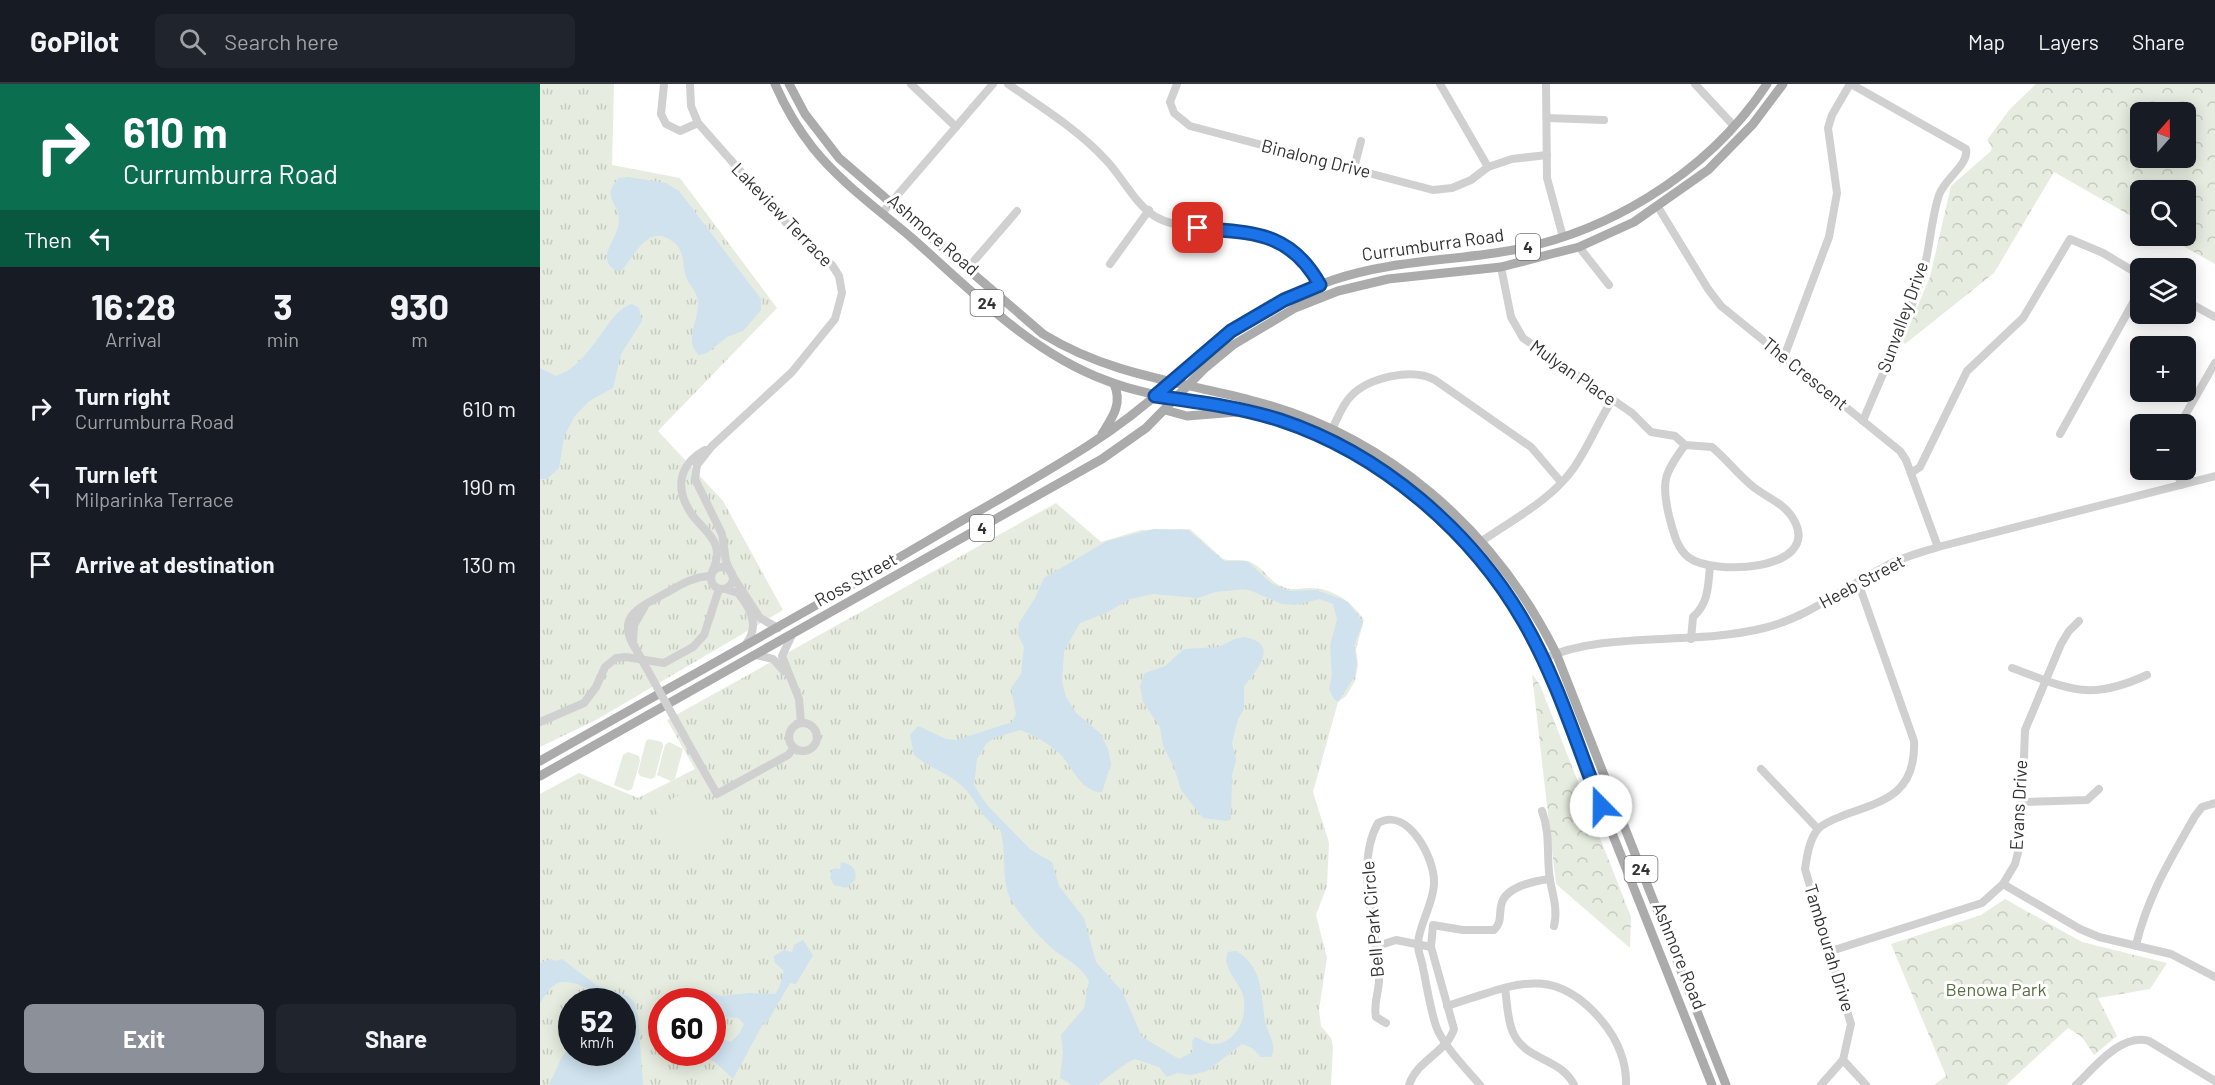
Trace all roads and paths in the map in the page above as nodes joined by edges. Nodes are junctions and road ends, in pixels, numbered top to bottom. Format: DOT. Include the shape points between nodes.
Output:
graph roads {
  1 [pos="664,84"];
  2 [pos="690,84"];
  3 [pos="775,84"];
  4 [pos="789,84"];
  5 [pos="911,84"];
  6 [pos="993,84"];
  7 [pos="1008,84"];
  8 [pos="1177,84"];
  9 [pos="1440,84"];
  10 [pos="1546,84"];
  11 [pos="1695,84"];
  12 [pos="1767,84"];
  13 [pos="1783,84"];
  14 [pos="1850,84"];
  15 [pos="1547,118"];
  16 [pos="1604,120"];
  17 [pos="698,123"];
  18 [pos="1734,126"];
  19 [pos="956,127"];
  20 [pos="1361,141"];
  21 [pos="1547,155"];
  22 [pos="1488,167"];
  23 [pos="1354,168"];
  24 [pos="891,203"];
  25 [pos="1658,207"];
  26 [pos="1149,210"];
  27 [pos="1017,211"];
  28 [pos="882,213"];
  29 [pos="1563,237"];
  30 [pos="1579,247"];
  31 [pos="1110,264"];
  32 [pos="1501,267"];
  33 [pos="2130,269"];
  34 [pos="967,270"];
  35 [pos="1320,285"];
  36 [pos="1610,285"];
  37 [pos="2196,307"];
  38 [pos="2130,308"];
  39 [pos="2215,317"];
  40 [pos="1784,357"];
  41 [pos="2215,363"];
  42 [pos="1170,383"];
  43 [pos="1114,384"];
  44 [pos="1187,387"];
  45 [pos="1155,396"];
  46 [pos="1177,399"];
  47 [pos="1612,400"];
  48 [pos="1165,411"];
  49 [pos="1248,411"];
  50 [pos="2186,414"];
  51 [pos="1863,421"];
  52 [pos="1332,429"];
  53 [pos="2060,434"];
  54 [pos="1099,438"];
  55 [pos="1685,445"];
  56 [pos="693,462"];
  57 [pos="1911,472"];
  58 [pos="2215,476"];
  59 [pos="2180,480"];
  60 [pos="1561,482"];
  61 [pos="2181,485"];
  62 [pos="1482,541"];
  63 [pos="1938,547"];
  64 [pos="1710,566"];
  65 [pos="731,573"];
  66 [pos="711,574"];
  67 [pos="1858,582"];
  68 [pos="722,589"];
  69 [pos="2079,621"];
  70 [pos="778,628"];
  71 [pos="792,635"];
  72 [pos="1690,639"];
  73 [pos="745,646"];
  74 [pos="1556,653"];
  75 [pos="756,655"];
  76 [pos="1543,658"];
  77 [pos="2012,668"];
  78 [pos="2147,675"];
  79 [pos="2045,680"];
  80 [pos="795,687"];
  81 [pos="540,722"];
  82 [pos="801,723"];
  83 [pos="794,748"];
  84 [pos="540,761"];
  85 [pos="1761,770"];
  86 [pos="540,776"];
  87 [pos="2099,789"];
  88 [pos="2023,802"];
  89 [pos="2215,803"];
  90 [pos="1542,811"];
  91 [pos="1818,829"];
  92 [pos="1550,879"];
  93 [pos="2003,884"];
  94 [pos="1554,926"];
  95 [pos="1417,944"];
  96 [pos="2136,945"];
  97 [pos="1377,946"];
  98 [pos="1431,947"];
  99 [pos="1831,951"];
  100 [pos="2214,975"];
  101 [pos="1505,988"];
  102 [pos="1447,1006"];
  103 [pos="1386,1023"];
  104 [pos="1446,1042"];
  105 [pos="1843,1060"];
  106 [pos="2215,1081"];
  107 [pos="1409,1085"];
  108 [pos="1480,1085"];
  109 [pos="1574,1085"];
  110 [pos="1626,1085"];
  111 [pos="1712,1085"];
  112 [pos="1726,1085"];
  113 [pos="1821,1085"];
  114 [pos="1866,1085"];
  115 [pos="2076,1085"];
  1 -- 17 [label="street" via="661,114 667,126 682,131"];
  2 -- 17 [label="street, Lakeview Terrace" via="691,106"];
  3 -- 28 [label="main road, Ashmore Road / 24" via="814,149"];
  4 -- 24 [label="main road, Ashmore Road / 24" via="823,139"];
  5 -- 19 [label="street"];
  6 -- 19 [label="street"];
  7 -- 26 [label="street" via="1080,135"];
  8 -- 23 [label="street, Binalong Drive" via="1170,102 1174,113 1190,126"];
  9 -- 22 [label="street"];
  10 -- 15 [label="street"];
  11 -- 18 [label="street"];
  12 -- 18 [label="main road, Currumburra Road / 4"];
  13 -- 25 [label="main road, Currumburra Road / 4" via="1753,124 1708,170"];
  14 -- 40 [label="street" via="1828,129 1837,193 1829,237"];
  14 -- 51 [label="street, Sunvalley Drive" via="1966,149 1964,164 1947,179 1939,195 1921,279"];
  15 -- 16 [label="street"];
  15 -- 21 [label="street"];
  17 -- 56 [label="street, Lakeview Terrace" via="785,222 832,264 842,293 835,319 792,372"];
  18 -- 29 [label="main road, Currumburra Road / 4" via="1654,193 1612,218"];
  19 -- 24 [label="street"];
  20 -- 23 [label="street"];
  21 -- 22 [label="street, Binalong Drive" via="1512,159"];
  21 -- 29 [label="street" via="1547,178"];
  22 -- 23 [label="street, Binalong Drive" via="1452,188 1433,190"];
  24 -- 28 [label="street"];
  24 -- 34 [label="main road, Ashmore Road / 24"];
  25 -- 30 [label="main road, Currumburra Road / 4"];
  25 -- 40 [label="street, The Crescent" via="1714,298"];
  26 -- 31 [label="street"];
  26 -- 35 [label="street" via="1179,226 1270,237 1300,257"];
  27 -- 34 [label="street"];
  28 -- 43 [label="main road, Ashmore Road / 24" via="1028,338 1066,362"];
  29 -- 35 [label="main road, Currumburra Road / 4" via="1496,253 1381,267"];
  30 -- 32 [label="main road, Currumburra Road / 4"];
  30 -- 36 [label="street"];
  32 -- 44 [label="main road, Currumburra Road / 4" via="1388,279 1317,299 1276,318 1233,345"];
  32 -- 47 [label="street, Mulyan Place" via="1511,317 1523,338"];
  33 -- 57 [label="street" via="2070,239 2023,318 1967,371 1920,467"];
  34 -- 42 [label="main road, Ashmore Road / 24" via="1064,347 1119,370"];
  35 -- 42 [label="main road, Currumburra Road / 4" via="1284,300 1231,331"];
  37 -- 39 [label="street"];
  38 -- 53 [label="street"];
  40 -- 51 [label="street, The Crescent"];
  41 -- 50 [label="street"];
  42 -- 44 [label="main road, Ashmore Road / 24"];
  42 -- 45 [label="main road, Currumburra Road / 4"];
  43 -- 45 [label="main road, Ashmore Road / 24"];
  43 -- 54 [label="main road" via="1117,407"];
  44 -- 46 [label="main road, Currumburra Road / 4"];
  44 -- 52 [label="main road, Ashmore Road / 24" via="1272,406"];
  45 -- 46 [label="main road, Ashmore Road / 24"];
  45 -- 54 [label="main road, Ross Street / 4"];
  46 -- 48 [label="main road, Ross Street / 4"];
  46 -- 49 [label="main road, Ashmore Road / 24"];
  47 -- 55 [label="street, Mulyan Place" via="1651,432 1675,436"];
  47 -- 60 [label="street"];
  48 -- 49 [label="main road" via="1184,416"];
  48 -- 71 [label="main road, Ross Street / 4" via="1101,459"];
  49 -- 76 [label="main road, Ashmore Road / 24" via="1340,446 1411,492 1471,549 1501,587"];
  51 -- 57 [label="street, The Crescent" via="1900,451"];
  52 -- 60 [label="street" via="1348,399 1359,389 1388,378 1423,375 1531,447"];
  52 -- 62 [label="main road, Ashmore Road / 24" via="1407,473"];
  54 -- 70 [label="main road, Ross Street / 4"];
  55 -- 64 [label="street" via="1668,469 1664,493 1678,544 1697,563"];
  55 -- 64 [label="street, Mulyan Place" via="1712,447 1751,485 1786,508 1799,533 1797,546 1786,558"];
  56 -- 65 [label="street" via="696,479 722,534"];
  56 -- 66 [label="street" via="682,475 684,494 692,514 713,539 717,555"];
  57 -- 63 [label="street, The Crescent"];
  58 -- 61 [label="street, Heeb Street"];
  59 -- 61 [label="street"];
  60 -- 62 [label="street"];
  61 -- 63 [label="street, Heeb Street"];
  62 -- 74 [label="main road, Ashmore Road / 24" via="1530,604"];
  63 -- 67 [label="street, Heeb Street" via="1898,560"];
  64 -- 72 [label="street" via="1707,596 1702,610 1693,617"];
  65 -- 66 [label="street" via="720,567"];
  65 -- 68 [label="street" via="731,584"];
  65 -- 70 [label="street" via="760,618"];
  66 -- 68 [label="street" via="712,584"];
  66 -- 83 [label="street, bridge" via="692,578 651,601 634,625 637,651 717,794"];
  67 -- 72 [label="street, Heeb Street" via="1782,622 1731,635"];
  67 -- 91 [label="street" via="1914,741 1915,757 1899,791 1885,801"];
  68 -- 73 [label="street" via="738,593 753,618 753,634"];
  68 -- 81 [label="street" via="704,635 693,647 664,663 616,658 605,667 584,703"];
  69 -- 79 [label="street, Evans Drive" via="2068,631"];
  70 -- 73 [label="main road, Ross Street / 4"];
  71 -- 75 [label="main road, Ross Street / 4"];
  71 -- 80 [label="street" via="782,656"];
  72 -- 74 [label="street, Heeb Street" via="1579,646"];
  73 -- 84 [label="main road, Ross Street / 4"];
  74 -- 76 [label="street, Heeb Street"];
  74 -- 112 [label="main road, Ashmore Road / 24"];
  75 -- 80 [label="street" via="773,659"];
  75 -- 86 [label="main road, Ross Street / 4"];
  76 -- 111 [label="main road, Ashmore Road / 24"];
  77 -- 79 [label="street"];
  78 -- 79 [label="street" via="2118,688 2095,692"];
  79 -- 88 [label="street, Evans Drive" via="2025,730"];
  80 -- 82 [label="street"];
  82 -- 83 [label="street" via="789,733"];
  82 -- 83 [label="street" via="813,728 816,741 808,750"];
  85 -- 91 [label="street"];
  87 -- 88 [label="street" via="2087,800"];
  88 -- 93 [label="street, Evans Drive" via="2021,841 2015,864"];
  89 -- 96 [label="street" via="2202,807 2194,816 2153,888"];
  90 -- 92 [label="street" via="1549,835"];
  91 -- 99 [label="street, Tambourah Drive" via="1809,846 1805,869"];
  92 -- 94 [label="street"];
  92 -- 98 [label="street" via="1509,894 1501,905 1500,921 1494,930 1433,925"];
  93 -- 96 [label="street" via="2080,929"];
  93 -- 99 [label="street, Evans Drive" via="1982,903"];
  95 -- 97 [label="street" via="1396,940"];
  95 -- 97 [label="street, Bell Park Circle" via="1432,896 1433,874 1430,861 1411,829 1389,819 1378,823 1374,830 1366,863"];
  95 -- 98 [label="street"];
  95 -- 104 [label="street" via="1437,1028"];
  96 -- 100 [label="street" via="2171,954"];
  97 -- 103 [label="street, Bell Park Circle" via="1380,980 1375,1009 1376,1017"];
  98 -- 102 [label="street"];
  99 -- 105 [label="street, Tambourah Drive" via="1851,1024"];
  101 -- 102 [label="street"];
  101 -- 109 [label="street" via="1512,1030 1519,1042 1527,1052 1564,1071"];
  101 -- 110 [label="street" via="1542,983 1565,988 1581,997 1606,1025 1623,1057"];
  102 -- 104 [label="street" via="1454,1029"];
  104 -- 107 [label="street" via="1422,1064"];
  104 -- 108 [label="street"];
  105 -- 113 [label="street, Tambourah Drive"];
  105 -- 114 [label="street"];
  106 -- 115 [label="street" via="2138,1037 2126,1041"];
}
